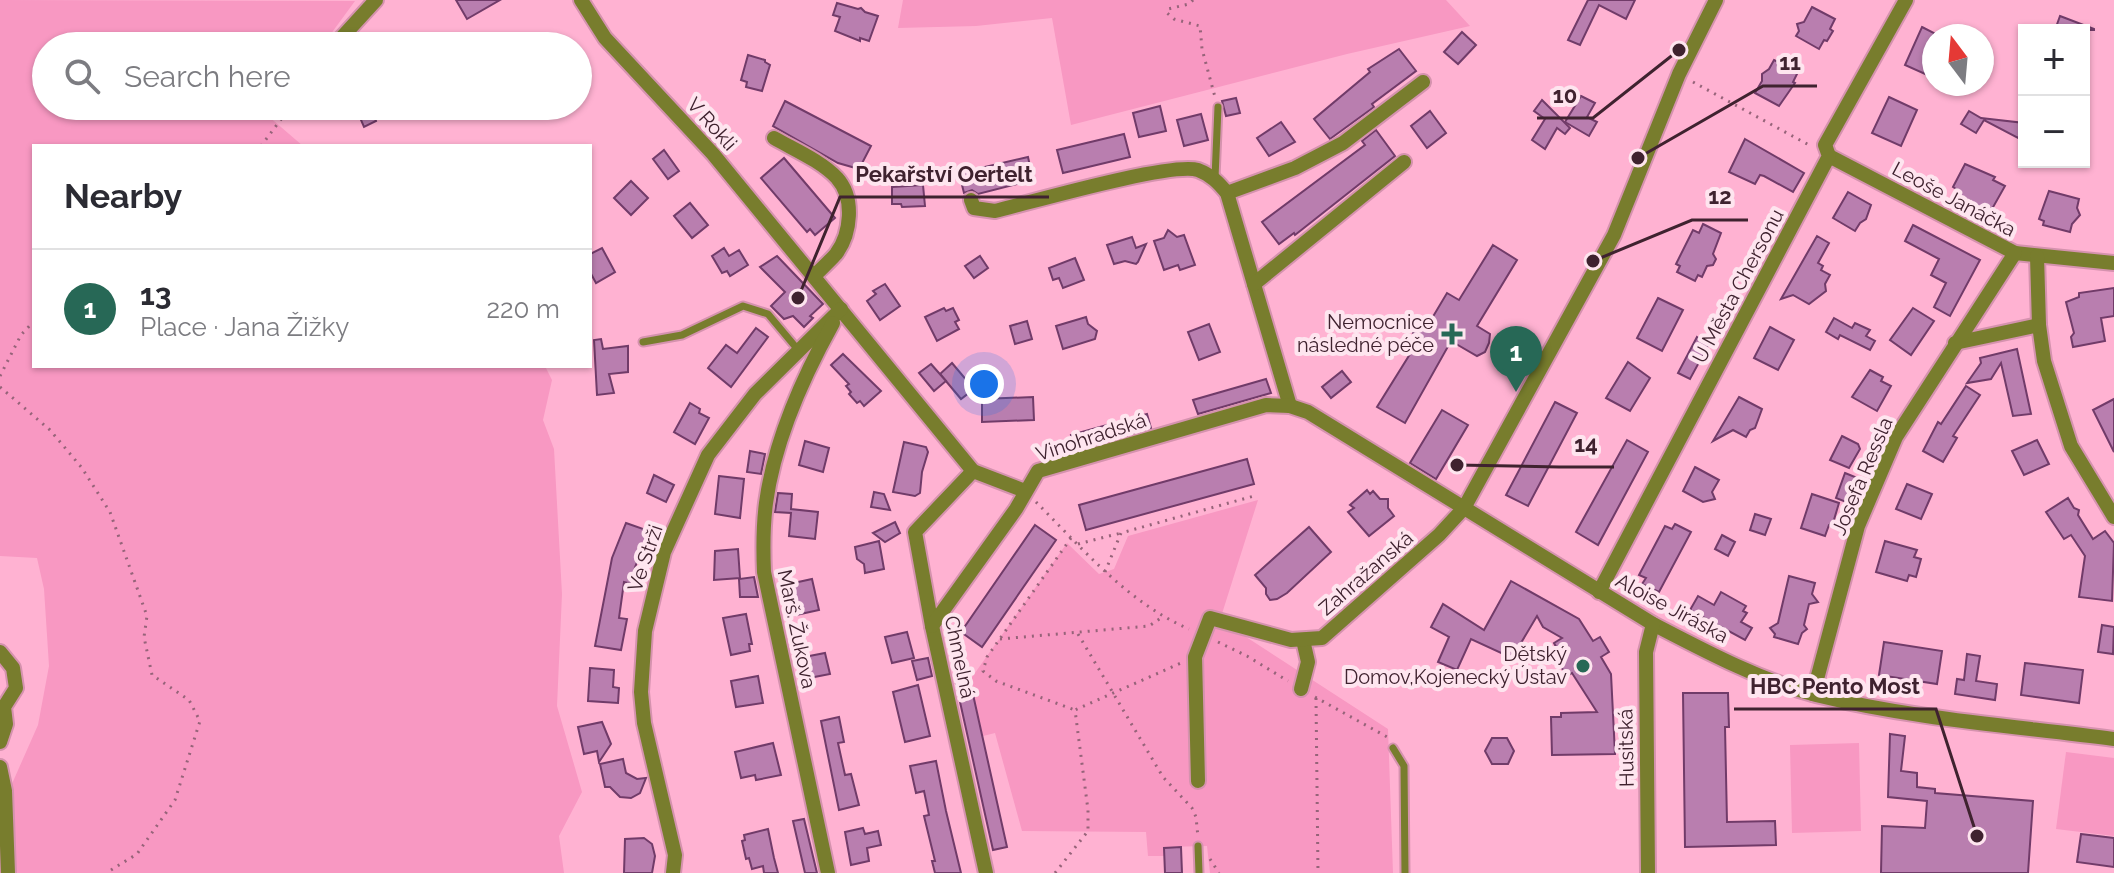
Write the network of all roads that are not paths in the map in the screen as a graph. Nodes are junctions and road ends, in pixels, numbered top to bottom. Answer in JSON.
{"nodes":[{"id":1,"x":376,"y":0,"type":"edge"},
{"id":2,"x":581,"y":0,"type":"edge"},
{"id":3,"x":1716,"y":0,"type":"edge"},
{"id":4,"x":1906,"y":0,"type":"edge"},
{"id":5,"x":347,"y":32,"type":"edge"},
{"id":6,"x":1423,"y":82,"type":"dead end"},
{"id":7,"x":1218,"y":107,"type":"road end"},
{"id":8,"x":774,"y":138,"type":"dead end"},
{"id":9,"x":1829,"y":156,"type":"junction"},
{"id":10,"x":1404,"y":162,"type":"dead end"},
{"id":11,"x":1215,"y":178,"type":"junction"},
{"id":12,"x":1227,"y":193,"type":"junction"},
{"id":13,"x":971,"y":200,"type":"dead end"},
{"id":14,"x":2015,"y":253,"type":"junction"},
{"id":15,"x":2037,"y":256,"type":"junction"},
{"id":16,"x":2114,"y":263,"type":"edge"},
{"id":17,"x":814,"y":276,"type":"junction"},
{"id":18,"x":1254,"y":284,"type":"junction"},
{"id":19,"x":841,"y":309,"type":"junction"},
{"id":20,"x":2039,"y":325,"type":"junction"},
{"id":21,"x":643,"y":342,"type":"dead end"},
{"id":22,"x":1955,"y":343,"type":"junction"},
{"id":23,"x":799,"y":351,"type":"junction"},
{"id":24,"x":1290,"y":406,"type":"junction"},
{"id":25,"x":973,"y":471,"type":"junction"},
{"id":26,"x":1025,"y":491,"type":"junction"},
{"id":27,"x":1464,"y":508,"type":"junction"},
{"id":28,"x":2114,"y":517,"type":"edge"},
{"id":29,"x":1599,"y":592,"type":"junction"},
{"id":30,"x":1653,"y":624,"type":"junction"},
{"id":31,"x":932,"y":626,"type":"junction"},
{"id":32,"x":1303,"y":640,"type":"junction"},
{"id":33,"x":0,"y":652,"type":"edge"},
{"id":34,"x":1301,"y":689,"type":"dead end"},
{"id":35,"x":1813,"y":694,"type":"junction"},
{"id":36,"x":2,"y":706,"type":"edge"},
{"id":37,"x":2114,"y":739,"type":"edge"},
{"id":38,"x":0,"y":742,"type":"edge"},
{"id":39,"x":1393,"y":748,"type":"dead end"},
{"id":40,"x":0,"y":767,"type":"edge"},
{"id":41,"x":1198,"y":781,"type":"dead end"},
{"id":42,"x":1198,"y":846,"type":"road end"},
{"id":43,"x":8,"y":873,"type":"edge"},
{"id":44,"x":673,"y":873,"type":"edge"},
{"id":45,"x":828,"y":873,"type":"edge"},
{"id":46,"x":986,"y":873,"type":"edge"},
{"id":47,"x":1199,"y":873,"type":"edge"},
{"id":48,"x":1405,"y":873,"type":"edge"},
{"id":49,"x":1648,"y":873,"type":"edge"}],
"edges":[{"from":1,"to":5,"type":"street"},
{"from":2,"to":17,"type":"street","name":"V Rokli"},
{"from":3,"to":27,"type":"street","name":"Zahražanská"},
{"from":4,"to":9,"type":"street","name":"U Města Chersonu"},
{"from":6,"to":12,"type":"street"},
{"from":7,"to":11,"type":"lane"},
{"from":8,"to":17,"type":"street"},
{"from":9,"to":14,"type":"street","name":"Leoše Janáčka"},
{"from":9,"to":29,"type":"street","name":"U Města Chersonu"},
{"from":10,"to":18,"type":"street"},
{"from":11,"to":12,"type":"street"},
{"from":11,"to":13,"type":"street"},
{"from":12,"to":18,"type":"street"},
{"from":14,"to":15,"type":"street","name":"Leoše Janáčka"},
{"from":14,"to":22,"type":"street","name":"Josefa Ressla"},
{"from":15,"to":16,"type":"street","name":"Leoše Janáčka"},
{"from":15,"to":20,"type":"street"},
{"from":17,"to":19,"type":"street","name":"V Rokli"},
{"from":18,"to":24,"type":"street"},
{"from":19,"to":23,"type":"street","name":"Ve Strži"},
{"from":19,"to":25,"type":"street","name":"V Rokli"},
{"from":19,"to":45,"type":"street","name":"Marš. Žukova"},
{"from":20,"to":22,"type":"street"},
{"from":20,"to":28,"type":"street"},
{"from":21,"to":23,"type":"lane"},
{"from":22,"to":35,"type":"street","name":"Josefa Ressla"},
{"from":23,"to":44,"type":"street","name":"Ve Strži"},
{"from":24,"to":26,"type":"street","name":"Vinohradská"},
{"from":24,"to":27,"type":"street"},
{"from":25,"to":26,"type":"street","name":"V Rokli"},
{"from":25,"to":31,"type":"street","name":"Chmelná"},
{"from":26,"to":31,"type":"street","name":"Vinohradská"},
{"from":27,"to":29,"type":"street","name":"Aloise Jiráska"},
{"from":27,"to":32,"type":"street","name":"Zahražanská"},
{"from":29,"to":30,"type":"street","name":"Aloise Jiráska"},
{"from":30,"to":35,"type":"street","name":"Aloise Jiráska"},
{"from":30,"to":49,"type":"street","name":"Husitská"},
{"from":31,"to":46,"type":"street","name":"Chmelná"},
{"from":32,"to":34,"type":"street"},
{"from":32,"to":41,"type":"street"},
{"from":33,"to":36,"type":"street"},
{"from":35,"to":37,"type":"street","name":"Aloise Jiráska"},
{"from":36,"to":38,"type":"street"},
{"from":39,"to":48,"type":"lane"},
{"from":40,"to":43,"type":"street"},
{"from":42,"to":47,"type":"lane"}]}
